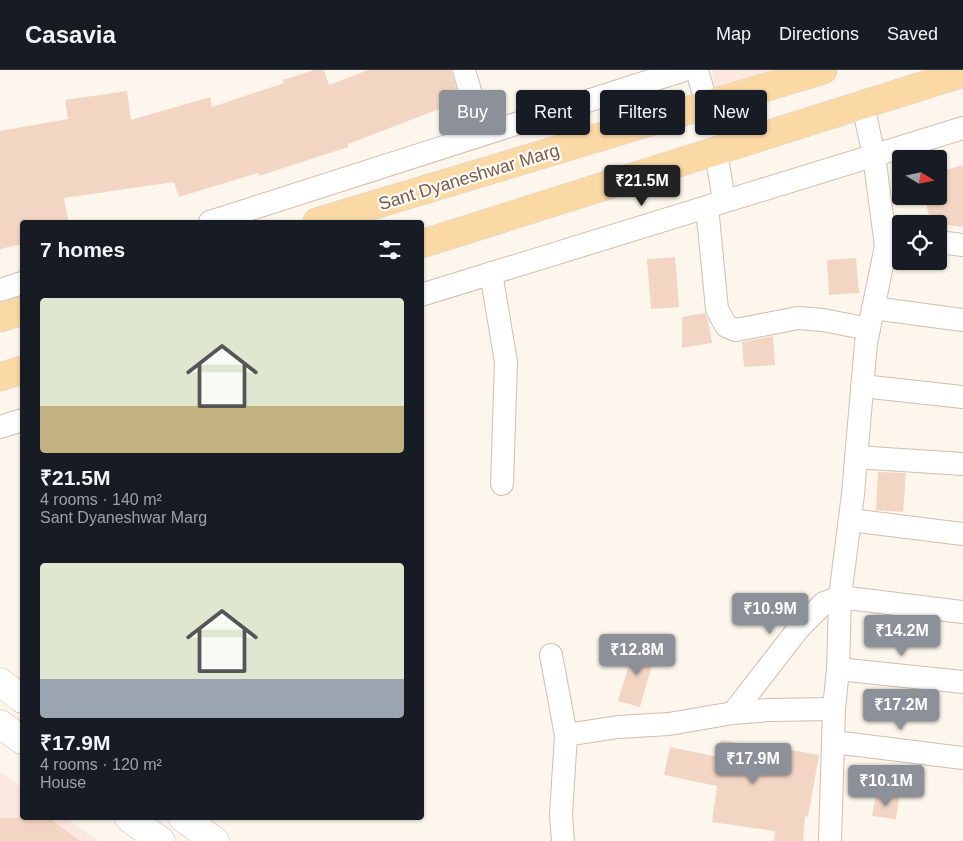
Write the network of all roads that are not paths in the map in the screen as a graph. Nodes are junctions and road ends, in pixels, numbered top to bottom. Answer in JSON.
{"nodes":[{"id":1,"x":464,"y":70,"type":"edge"},
{"id":2,"x":684,"y":70,"type":"edge"},
{"id":3,"x":697,"y":70,"type":"edge"},
{"id":4,"x":823,"y":70,"type":"edge"},
{"id":5,"x":963,"y":73,"type":"edge"},
{"id":6,"x":470,"y":90,"type":"edge"},
{"id":7,"x":703,"y":90,"type":"edge"},
{"id":8,"x":757,"y":90,"type":"edge"},
{"id":9,"x":862,"y":105,"type":"junction"},
{"id":10,"x":695,"y":109,"type":"edge"},
{"id":11,"x":963,"y":128,"type":"edge"},
{"id":12,"x":716,"y":151,"type":"junction"},
{"id":13,"x":874,"y":156,"type":"junction"},
{"id":14,"x":715,"y":204,"type":"junction"},
{"id":15,"x":216,"y":220,"type":"edge"},
{"id":16,"x":324,"y":220,"type":"edge"},
{"id":17,"x":892,"y":231,"type":"edge"},
{"id":18,"x":892,"y":237,"type":"edge"},
{"id":19,"x":424,"y":243,"type":"edge"},
{"id":20,"x":947,"y":243,"type":"edge"},
{"id":21,"x":963,"y":246,"type":"edge"},
{"id":22,"x":491,"y":274,"type":"junction"},
{"id":23,"x":20,"y":284,"type":"edge"},
{"id":24,"x":0,"y":290,"type":"edge"},
{"id":25,"x":424,"y":294,"type":"edge"},
{"id":26,"x":20,"y":312,"type":"edge"},
{"id":27,"x":0,"y":318,"type":"edge"},
{"id":28,"x":871,"y":318,"type":"junction"},
{"id":29,"x":963,"y":320,"type":"edge"},
{"id":30,"x":20,"y":371,"type":"edge"},
{"id":31,"x":0,"y":377,"type":"edge"},
{"id":32,"x":862,"y":386,"type":"junction"},
{"id":33,"x":963,"y":397,"type":"edge"},
{"id":34,"x":20,"y":421,"type":"edge"},
{"id":35,"x":0,"y":427,"type":"edge"},
{"id":36,"x":856,"y":457,"type":"junction"},
{"id":37,"x":963,"y":464,"type":"edge"},
{"id":38,"x":502,"y":484,"type":"dead end"},
{"id":39,"x":850,"y":520,"type":"junction"},
{"id":40,"x":963,"y":534,"type":"edge"},
{"id":41,"x":840,"y":596,"type":"junction"},
{"id":42,"x":963,"y":612,"type":"edge"},
{"id":43,"x":551,"y":656,"type":"dead end"},
{"id":44,"x":838,"y":669,"type":"junction"},
{"id":45,"x":0,"y":682,"type":"edge"},
{"id":46,"x":963,"y":682,"type":"edge"},
{"id":47,"x":20,"y":697,"type":"edge"},
{"id":48,"x":834,"y":709,"type":"junction"},
{"id":49,"x":733,"y":713,"type":"junction"},
{"id":50,"x":0,"y":724,"type":"edge"},
{"id":51,"x":566,"y":735,"type":"junction"},
{"id":52,"x":20,"y":739,"type":"edge"},
{"id":53,"x":834,"y":742,"type":"junction"},
{"id":54,"x":963,"y":758,"type":"edge"},
{"id":55,"x":132,"y":820,"type":"edge"},
{"id":56,"x":186,"y":820,"type":"edge"},
{"id":57,"x":161,"y":841,"type":"edge"},
{"id":58,"x":215,"y":841,"type":"edge"},
{"id":59,"x":563,"y":841,"type":"edge"},
{"id":60,"x":830,"y":841,"type":"edge"}],
"edges":[{"from":1,"to":6,"type":"street"},
{"from":2,"to":15,"type":"street"},
{"from":3,"to":7,"type":"street"},
{"from":4,"to":8,"type":"main road","name":"Sant Dyaneshwar Marg"},
{"from":5,"to":9,"type":"main road"},
{"from":9,"to":12,"type":"main road"},
{"from":9,"to":13,"type":"street"},
{"from":10,"to":16,"type":"main road","name":"Sant Dyaneshwar Marg"},
{"from":11,"to":13,"type":"street"},
{"from":12,"to":14,"type":"street"},
{"from":12,"to":19,"type":"main road"},
{"from":13,"to":14,"type":"street"},
{"from":13,"to":17,"type":"street"},
{"from":14,"to":22,"type":"street"},
{"from":14,"to":28,"type":"street"},
{"from":18,"to":28,"type":"street"},
{"from":20,"to":21,"type":"street"},
{"from":22,"to":25,"type":"street"},
{"from":22,"to":38,"type":"street"},
{"from":23,"to":24,"type":"street"},
{"from":26,"to":27,"type":"main road"},
{"from":28,"to":29,"type":"street"},
{"from":28,"to":32,"type":"street"},
{"from":30,"to":31,"type":"main road"},
{"from":32,"to":33,"type":"street"},
{"from":32,"to":36,"type":"street"},
{"from":34,"to":35,"type":"street"},
{"from":36,"to":37,"type":"street"},
{"from":36,"to":39,"type":"street"},
{"from":39,"to":40,"type":"street"},
{"from":39,"to":41,"type":"street"},
{"from":41,"to":42,"type":"street"},
{"from":41,"to":44,"type":"street"},
{"from":41,"to":49,"type":"street"},
{"from":43,"to":51,"type":"street"},
{"from":44,"to":46,"type":"street"},
{"from":44,"to":48,"type":"street"},
{"from":45,"to":47,"type":"main road"},
{"from":48,"to":49,"type":"street"},
{"from":48,"to":53,"type":"street"},
{"from":49,"to":51,"type":"street"},
{"from":50,"to":52,"type":"main road"},
{"from":51,"to":59,"type":"street"},
{"from":53,"to":54,"type":"street"},
{"from":53,"to":60,"type":"street"},
{"from":55,"to":57,"type":"main road"},
{"from":56,"to":58,"type":"main road"}]}
